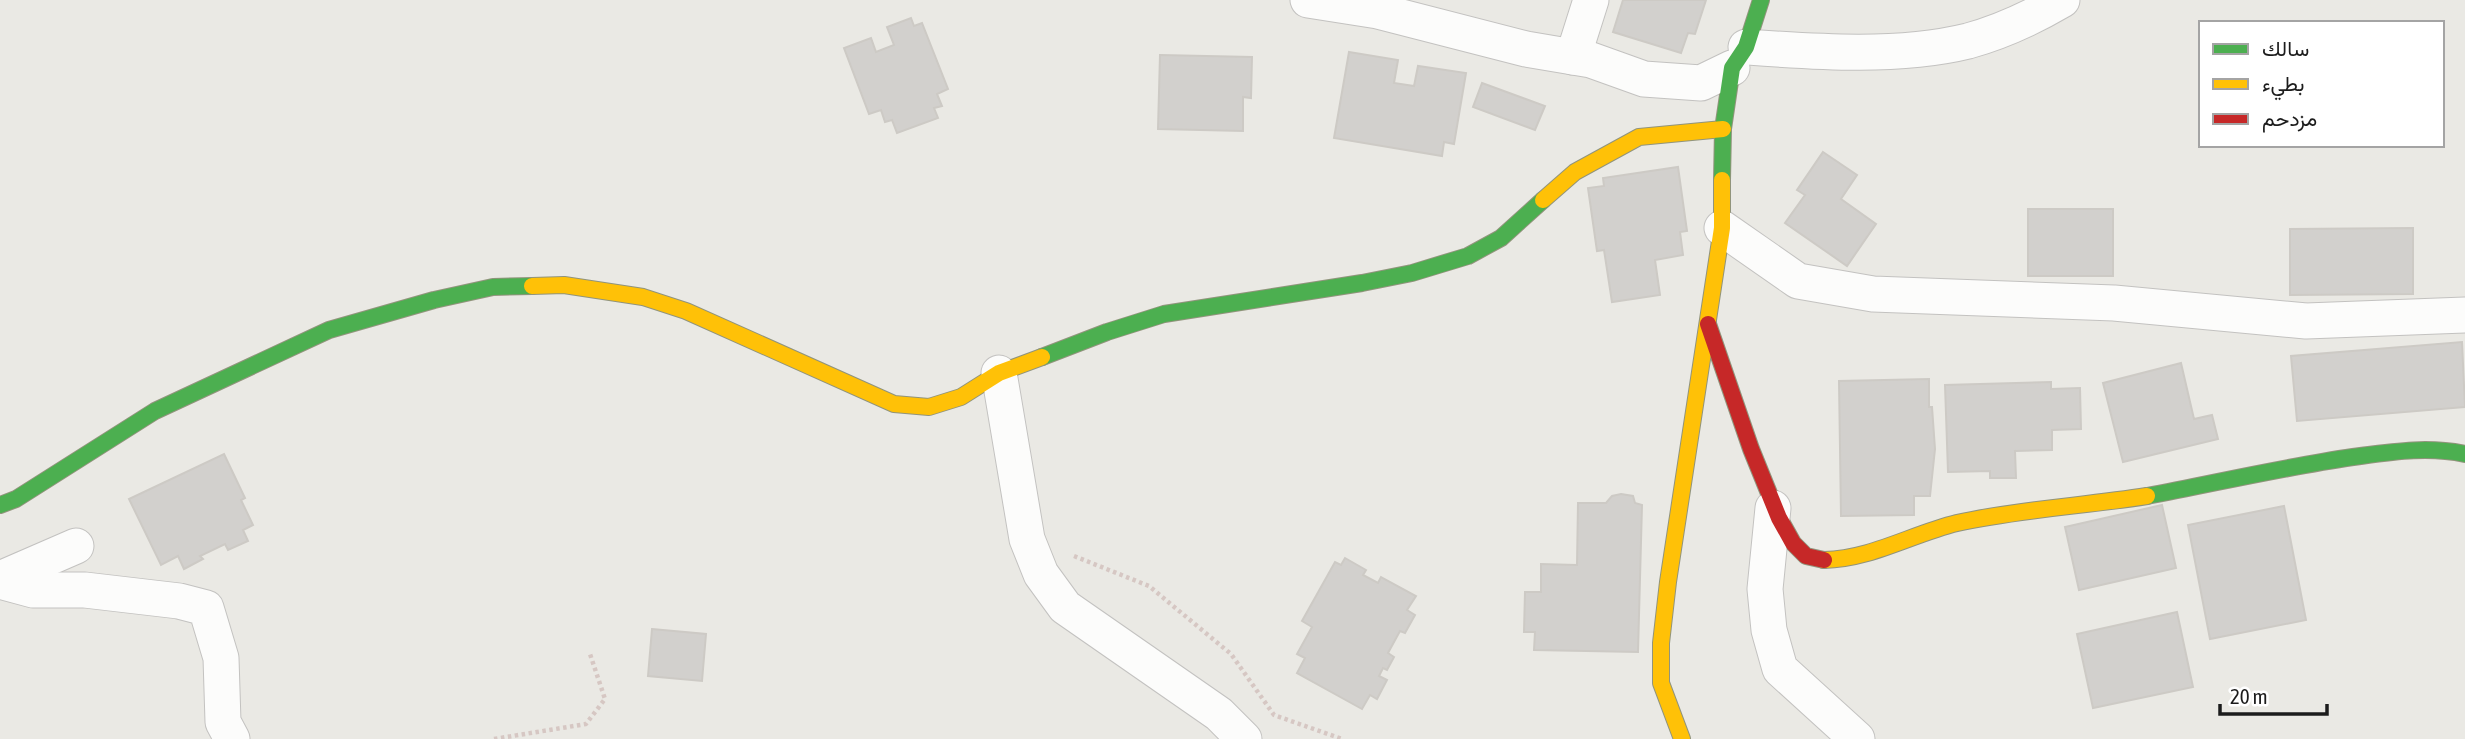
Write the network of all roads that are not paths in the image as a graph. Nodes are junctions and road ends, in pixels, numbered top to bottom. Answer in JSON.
{"nodes":[{"id":1,"x":1308,"y":0,"type":"edge"},
{"id":2,"x":1591,"y":0,"type":"edge"},
{"id":3,"x":1761,"y":0,"type":"edge"},
{"id":4,"x":2062,"y":0,"type":"edge"},
{"id":5,"x":1573,"y":57,"type":"junction"},
{"id":6,"x":1739,"y":58,"type":"junction"},
{"id":7,"x":1723,"y":129,"type":"junction"},
{"id":8,"x":1722,"y":228,"type":"junction"},
{"id":9,"x":2465,"y":315,"type":"edge"},
{"id":10,"x":1708,"y":324,"type":"junction"},
{"id":11,"x":999,"y":373,"type":"junction"},
{"id":12,"x":2465,"y":454,"type":"edge"},
{"id":13,"x":0,"y":505,"type":"edge"},
{"id":14,"x":1773,"y":508,"type":"junction"},
{"id":15,"x":76,"y":547,"type":"dead end"},
{"id":16,"x":0,"y":580,"type":"edge"},
{"id":17,"x":232,"y":739,"type":"edge"},
{"id":18,"x":1244,"y":739,"type":"edge"},
{"id":19,"x":1682,"y":739,"type":"edge"},
{"id":20,"x":1857,"y":739,"type":"edge"}],
"edges":[{"from":1,"to":5,"type":"street"},
{"from":2,"to":5,"type":"street"},
{"from":3,"to":6,"type":"street"},
{"from":4,"to":6,"type":"street"},
{"from":5,"to":6,"type":"street"},
{"from":6,"to":7,"type":"street"},
{"from":7,"to":8,"type":"street"},
{"from":7,"to":11,"type":"street"},
{"from":8,"to":9,"type":"street"},
{"from":8,"to":10,"type":"street"},
{"from":10,"to":14,"type":"street"},
{"from":10,"to":19,"type":"street"},
{"from":11,"to":13,"type":"street"},
{"from":11,"to":18,"type":"street"},
{"from":12,"to":14,"type":"street"},
{"from":14,"to":20,"type":"street"},
{"from":15,"to":16,"type":"street"},
{"from":16,"to":17,"type":"street"}]}
